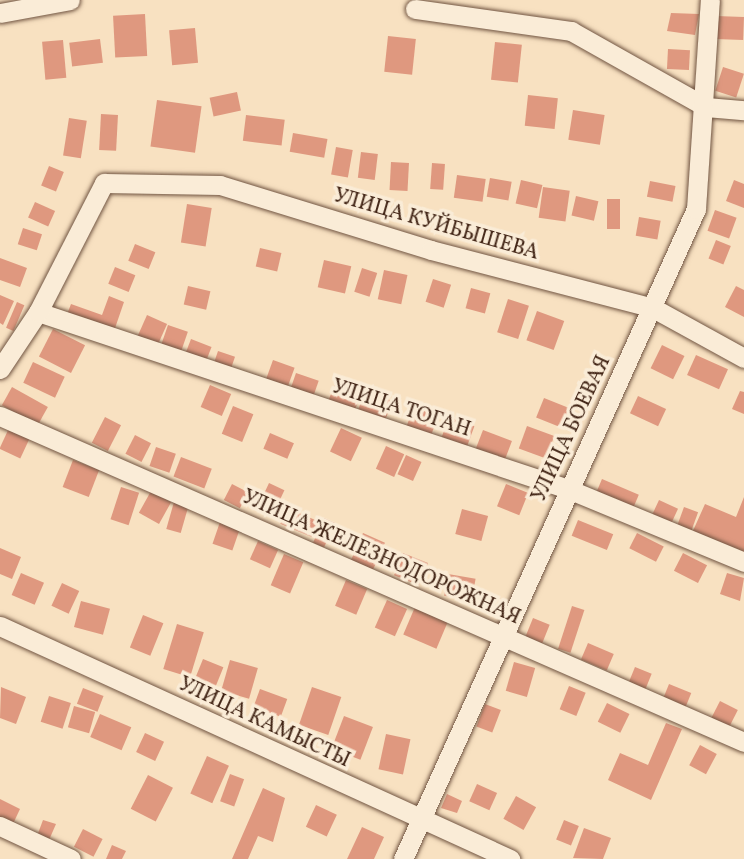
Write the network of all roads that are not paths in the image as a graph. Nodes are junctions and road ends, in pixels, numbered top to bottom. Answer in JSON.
{"nodes":[{"id":1,"x":70,"y":0,"type":"edge"},
{"id":2,"x":710,"y":0,"type":"edge"},
{"id":3,"x":415,"y":9,"type":"dead end"},
{"id":4,"x":0,"y":13,"type":"edge"},
{"id":5,"x":706,"y":107,"type":"junction"},
{"id":6,"x":744,"y":110,"type":"edge"},
{"id":7,"x":653,"y":308,"type":"junction"},
{"id":8,"x":38,"y":312,"type":"junction"},
{"id":9,"x":744,"y":358,"type":"edge"},
{"id":10,"x":0,"y":369,"type":"edge"},
{"id":11,"x":0,"y":416,"type":"edge"},
{"id":12,"x":568,"y":489,"type":"junction"},
{"id":13,"x":744,"y":562,"type":"edge"},
{"id":14,"x":0,"y":626,"type":"edge"},
{"id":15,"x":503,"y":636,"type":"junction"},
{"id":16,"x":744,"y":742,"type":"edge"},
{"id":17,"x":422,"y":820,"type":"junction"},
{"id":18,"x":0,"y":826,"type":"edge"},
{"id":19,"x":71,"y":859,"type":"edge"},
{"id":20,"x":403,"y":859,"type":"edge"},
{"id":21,"x":510,"y":859,"type":"edge"}],
"edges":[{"from":1,"to":4,"type":"street"},
{"from":2,"to":5,"type":"street","name":"УЛИЦА БОЕВАЯ"},
{"from":3,"to":5,"type":"street"},
{"from":5,"to":6,"type":"street"},
{"from":5,"to":7,"type":"street","name":"УЛИЦА БОЕВАЯ"},
{"from":7,"to":8,"type":"street","name":"УЛИЦА КУЙБЫШЕВА"},
{"from":7,"to":9,"type":"street","name":"УЛИЦА КУЙБЫШЕВА"},
{"from":7,"to":12,"type":"street","name":"УЛИЦА БОЕВАЯ"},
{"from":8,"to":10,"type":"street"},
{"from":8,"to":12,"type":"street","name":"УЛИЦА ТОГАН"},
{"from":11,"to":15,"type":"street","name":"УЛИЦА ЖЕЛЕЗНОДОРОЖНАЯ"},
{"from":12,"to":13,"type":"street","name":"УЛИЦА ТОГАН"},
{"from":12,"to":15,"type":"street","name":"УЛИЦА БОЕВАЯ"},
{"from":14,"to":17,"type":"street","name":"УЛИЦА КАМЫСТЫ"},
{"from":15,"to":16,"type":"street","name":"УЛИЦА ЖЕЛЕЗНОДОРОЖНАЯ"},
{"from":15,"to":17,"type":"street","name":"УЛИЦА БОЕВАЯ"},
{"from":17,"to":20,"type":"street","name":"УЛИЦА БОЕВАЯ"},
{"from":17,"to":21,"type":"street","name":"УЛИЦА КАМЫСТЫ"},
{"from":18,"to":19,"type":"street"}]}
